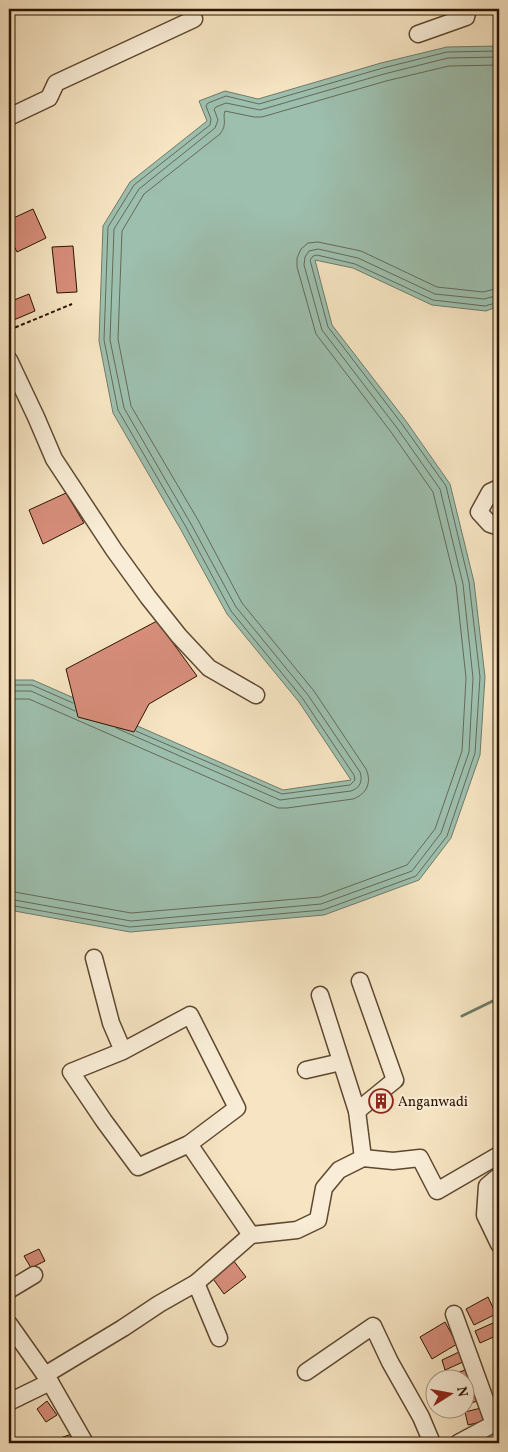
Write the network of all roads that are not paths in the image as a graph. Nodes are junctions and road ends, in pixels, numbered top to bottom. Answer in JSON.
{"nodes":[{"id":1,"x":468,"y":9,"type":"edge"},
{"id":2,"x":194,"y":19,"type":"dead end"},
{"id":3,"x":418,"y":34,"type":"dead end"},
{"id":4,"x":9,"y":117,"type":"edge"},
{"id":5,"x":9,"y":360,"type":"edge"},
{"id":6,"x":499,"y":488,"type":"edge"},
{"id":7,"x":499,"y":527,"type":"edge"},
{"id":8,"x":256,"y":695,"type":"dead end"},
{"id":9,"x":94,"y":958,"type":"dead end"},
{"id":10,"x":360,"y":981,"type":"dead end"},
{"id":11,"x":320,"y":995,"type":"dead end"},
{"id":12,"x":124,"y":1051,"type":"junction"},
{"id":13,"x":341,"y":1062,"type":"junction"},
{"id":14,"x":306,"y":1070,"type":"dead end"},
{"id":15,"x":357,"y":1112,"type":"junction"},
{"id":16,"x":189,"y":1144,"type":"junction"},
{"id":17,"x":499,"y":1155,"type":"edge"},
{"id":18,"x":363,"y":1158,"type":"junction"},
{"id":19,"x":499,"y":1176,"type":"edge"},
{"id":20,"x":251,"y":1234,"type":"junction"},
{"id":21,"x":499,"y":1244,"type":"edge"},
{"id":22,"x":34,"y":1275,"type":"dead end"},
{"id":23,"x":196,"y":1283,"type":"junction"},
{"id":24,"x":9,"y":1290,"type":"edge"},
{"id":25,"x":454,"y":1314,"type":"dead end"},
{"id":26,"x":9,"y":1324,"type":"edge"},
{"id":27,"x":219,"y":1338,"type":"dead end"},
{"id":28,"x":306,"y":1372,"type":"dead end"},
{"id":29,"x":47,"y":1378,"type":"junction"},
{"id":30,"x":9,"y":1402,"type":"edge"},
{"id":31,"x":497,"y":1422,"type":"edge"},
{"id":32,"x":85,"y":1443,"type":"edge"},
{"id":33,"x":432,"y":1443,"type":"edge"},
{"id":34,"x":458,"y":1443,"type":"edge"}],
"edges":[{"from":1,"to":3,"type":"street"},
{"from":2,"to":4,"type":"street"},
{"from":5,"to":8,"type":"street"},
{"from":6,"to":7,"type":"street"},
{"from":9,"to":12,"type":"street"},
{"from":10,"to":15,"type":"street"},
{"from":11,"to":13,"type":"street"},
{"from":12,"to":16,"type":"street"},
{"from":12,"to":16,"type":"street"},
{"from":13,"to":14,"type":"street"},
{"from":13,"to":15,"type":"street"},
{"from":15,"to":18,"type":"street"},
{"from":16,"to":20,"type":"street"},
{"from":17,"to":18,"type":"street"},
{"from":18,"to":20,"type":"street"},
{"from":19,"to":21,"type":"street"},
{"from":20,"to":23,"type":"street"},
{"from":22,"to":24,"type":"street"},
{"from":23,"to":27,"type":"street"},
{"from":23,"to":29,"type":"street"},
{"from":25,"to":31,"type":"street"},
{"from":26,"to":29,"type":"street"},
{"from":28,"to":33,"type":"street"},
{"from":29,"to":30,"type":"street"},
{"from":29,"to":32,"type":"street"},
{"from":31,"to":34,"type":"street"}]}
